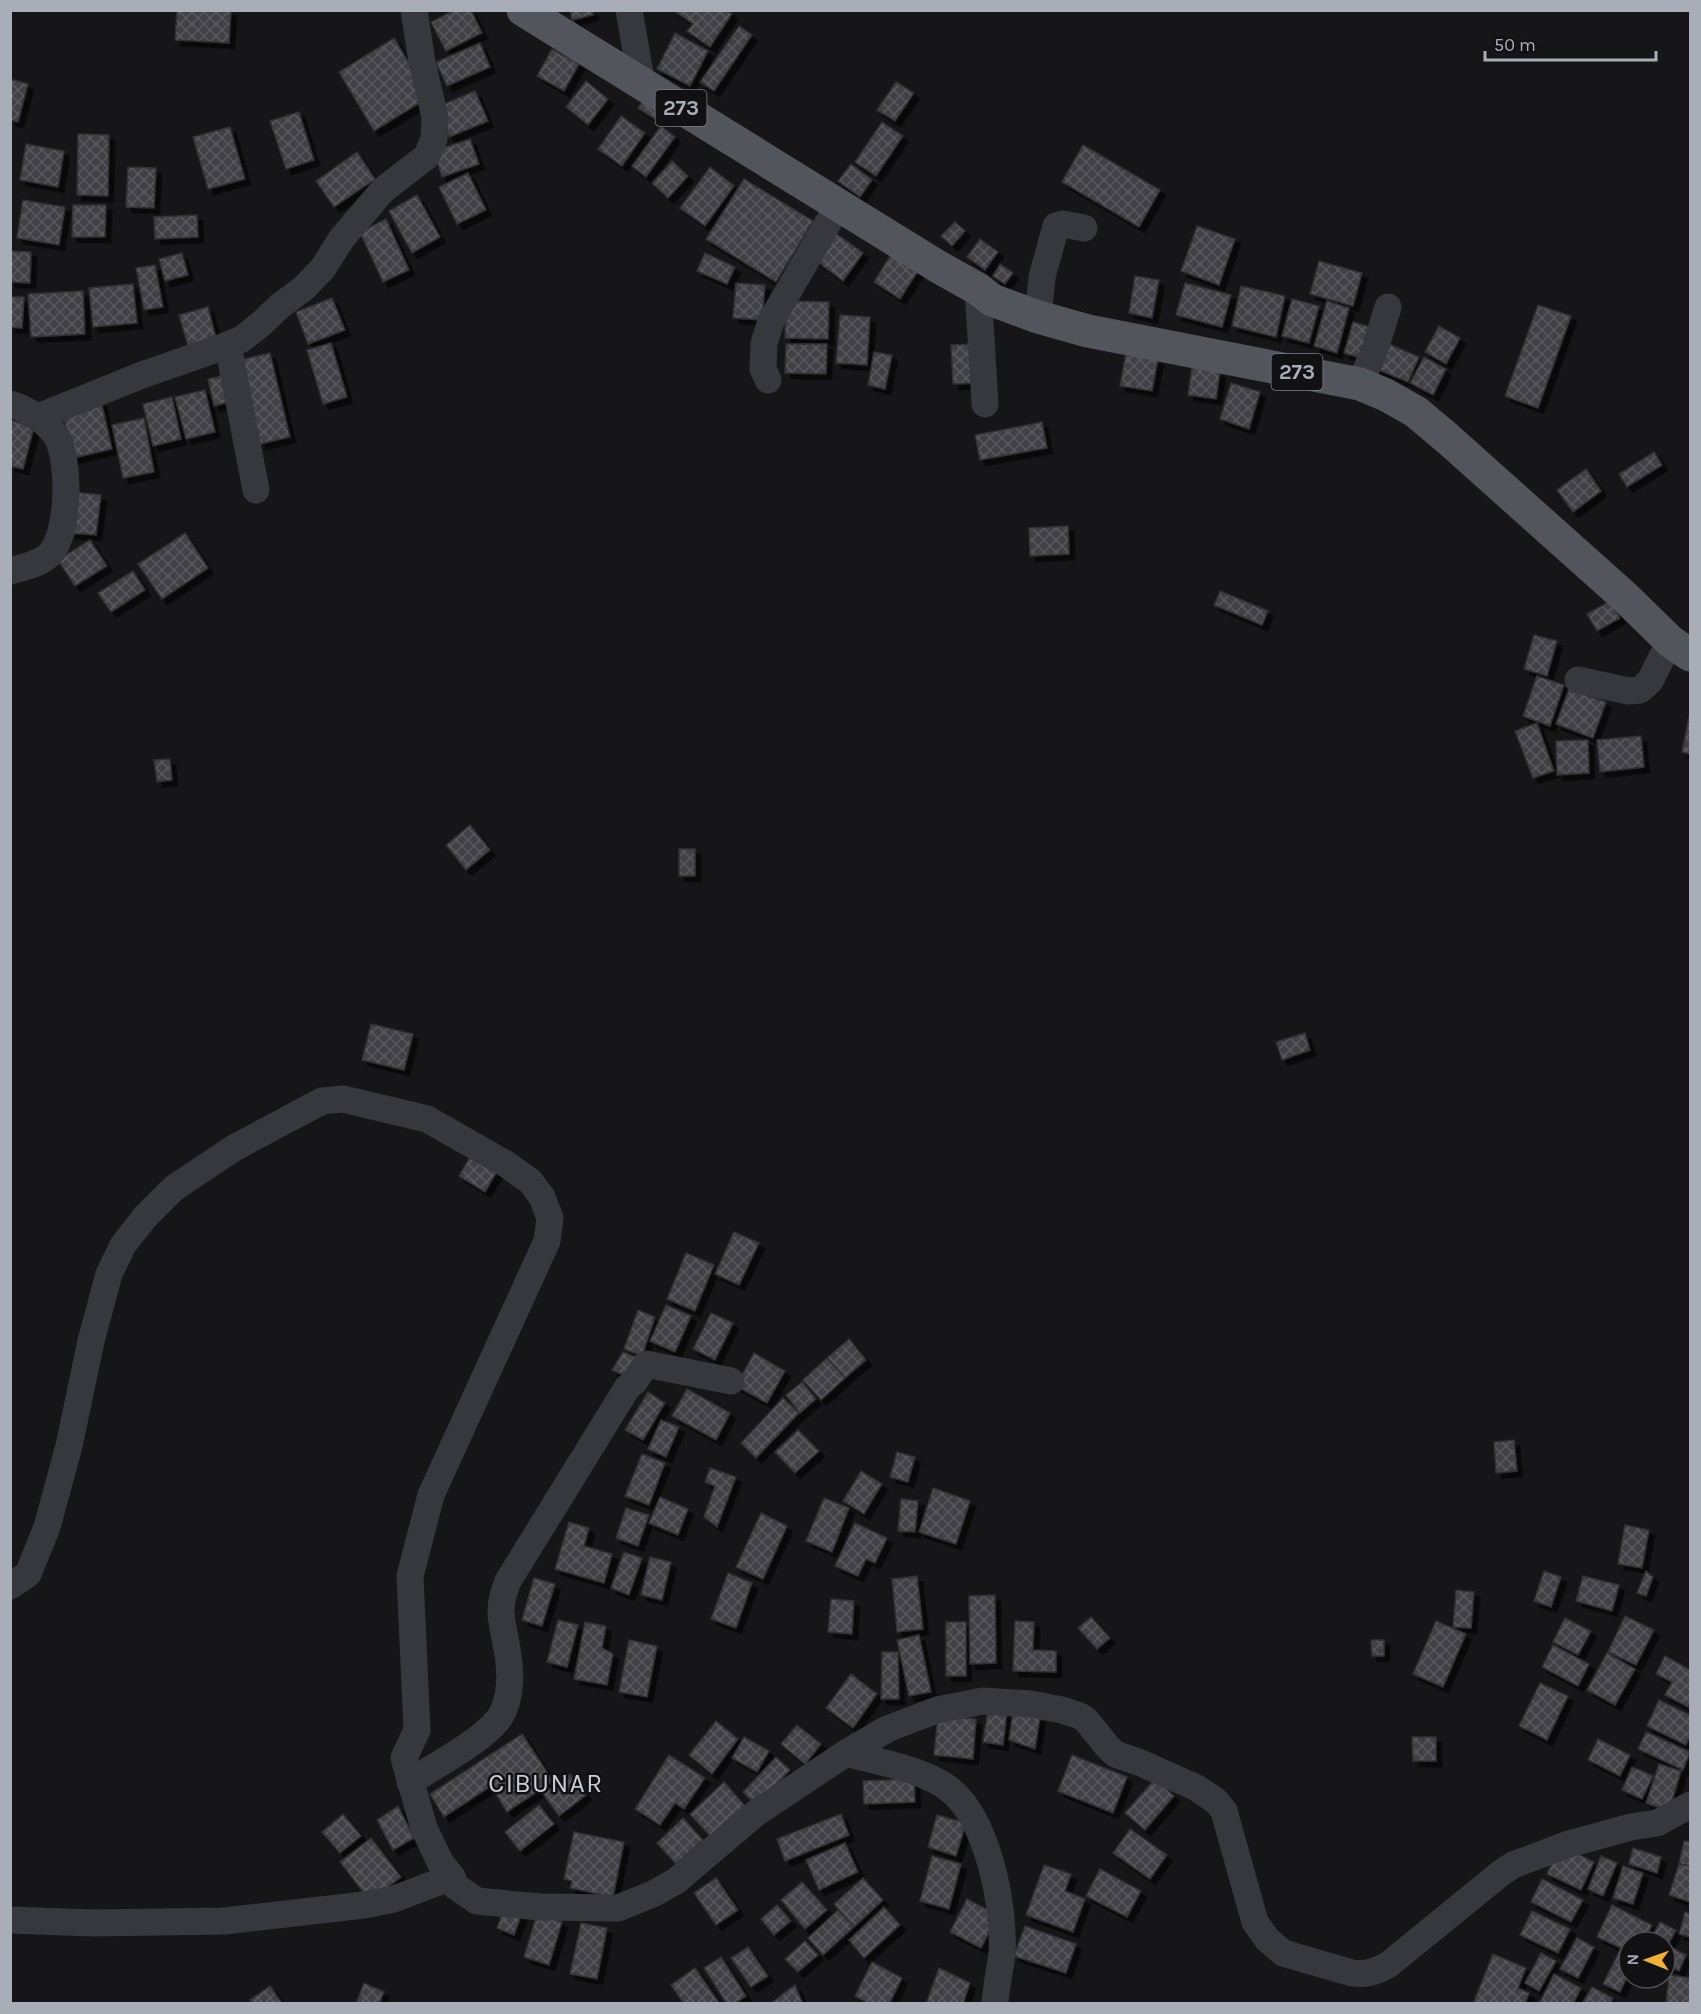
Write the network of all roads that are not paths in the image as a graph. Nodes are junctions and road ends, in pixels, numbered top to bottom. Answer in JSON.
{"nodes":[{"id":1,"x":414,"y":10,"type":"edge"},
{"id":2,"x":524,"y":10,"type":"edge"},
{"id":3,"x":629,"y":10,"type":"edge"},
{"id":4,"x":642,"y":85,"type":"junction"},
{"id":5,"x":839,"y":204,"type":"junction"},
{"id":6,"x":1084,"y":228,"type":"dead end"},
{"id":7,"x":978,"y":289,"type":"junction"},
{"id":8,"x":1388,"y":307,"type":"dead end"},
{"id":9,"x":1038,"y":317,"type":"junction"},
{"id":10,"x":228,"y":345,"type":"junction"},
{"id":11,"x":768,"y":380,"type":"dead end"},
{"id":12,"x":1360,"y":384,"type":"junction"},
{"id":13,"x":10,"y":404,"type":"edge"},
{"id":14,"x":985,"y":404,"type":"dead end"},
{"id":15,"x":38,"y":417,"type":"junction"},
{"id":16,"x":256,"y":490,"type":"dead end"},
{"id":17,"x":10,"y":571,"type":"edge"},
{"id":18,"x":1680,"y":648,"type":"edge"},
{"id":19,"x":1578,"y":680,"type":"dead end"},
{"id":20,"x":730,"y":1381,"type":"dead end"},
{"id":21,"x":10,"y":1586,"type":"edge"},
{"id":22,"x":846,"y":1753,"type":"junction"},
{"id":23,"x":410,"y":1782,"type":"junction"},
{"id":24,"x":1690,"y":1805,"type":"edge"},
{"id":25,"x":452,"y":1877,"type":"junction"},
{"id":26,"x":10,"y":1920,"type":"edge"},
{"id":27,"x":995,"y":2004,"type":"edge"}],
"edges":[{"from":1,"to":10,"type":"street"},
{"from":2,"to":4,"type":"main road","number":"273"},
{"from":3,"to":4,"type":"street"},
{"from":4,"to":5,"type":"main road","number":"273"},
{"from":5,"to":7,"type":"main road","number":"273"},
{"from":5,"to":11,"type":"street"},
{"from":6,"to":9,"type":"street"},
{"from":7,"to":9,"type":"main road","number":"273"},
{"from":7,"to":14,"type":"street"},
{"from":8,"to":12,"type":"street"},
{"from":9,"to":12,"type":"main road","number":"273"},
{"from":10,"to":15,"type":"street"},
{"from":10,"to":16,"type":"street"},
{"from":12,"to":18,"type":"main road","number":"273"},
{"from":13,"to":15,"type":"street"},
{"from":15,"to":17,"type":"street"},
{"from":18,"to":19,"type":"street"},
{"from":20,"to":23,"type":"street"},
{"from":21,"to":23,"type":"street"},
{"from":22,"to":24,"type":"street"},
{"from":22,"to":25,"type":"street"},
{"from":22,"to":27,"type":"street"},
{"from":23,"to":25,"type":"street"},
{"from":25,"to":26,"type":"street"}]}
